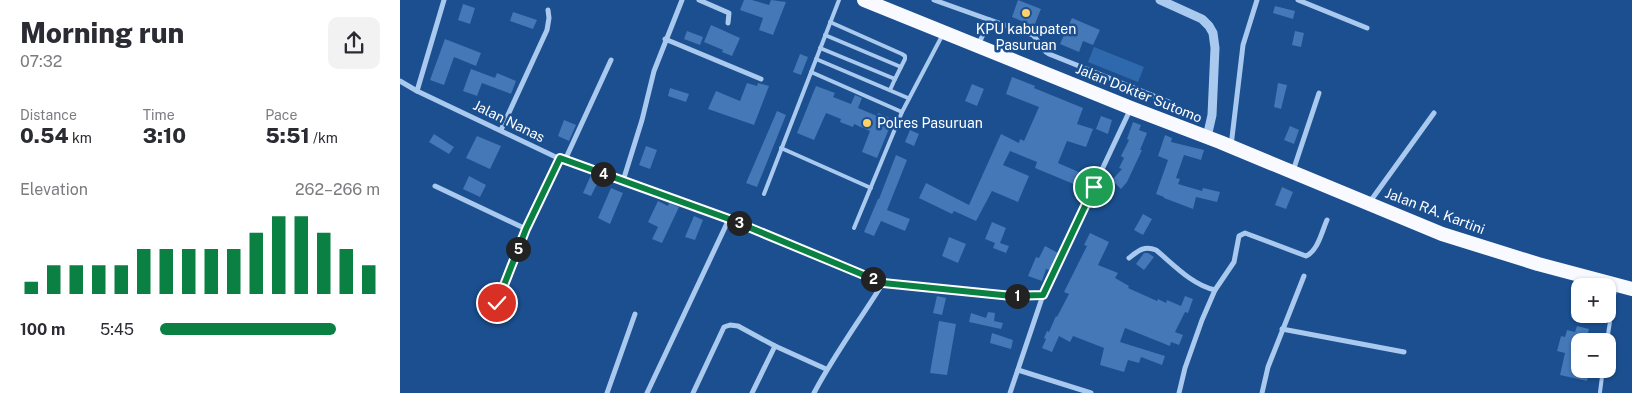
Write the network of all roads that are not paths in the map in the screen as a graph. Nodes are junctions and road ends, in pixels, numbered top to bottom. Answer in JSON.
{"nodes":[{"id":1,"x":444,"y":0,"type":"edge"},
{"id":2,"x":682,"y":0,"type":"edge"},
{"id":3,"x":699,"y":0,"type":"edge"},
{"id":4,"x":839,"y":0,"type":"edge"},
{"id":5,"x":864,"y":0,"type":"edge"},
{"id":6,"x":934,"y":0,"type":"edge"},
{"id":7,"x":1160,"y":0,"type":"edge"},
{"id":8,"x":1257,"y":0,"type":"edge"},
{"id":9,"x":1298,"y":0,"type":"edge"},
{"id":10,"x":548,"y":10,"type":"dead end"},
{"id":11,"x":990,"y":20,"type":"junction"},
{"id":12,"x":830,"y":22,"type":"junction"},
{"id":13,"x":728,"y":23,"type":"dead end"},
{"id":14,"x":1367,"y":28,"type":"dead end"},
{"id":15,"x":944,"y":32,"type":"junction"},
{"id":16,"x":825,"y":35,"type":"junction"},
{"id":17,"x":665,"y":39,"type":"junction"},
{"id":18,"x":978,"y":46,"type":"junction"},
{"id":19,"x":820,"y":48,"type":"junction"},
{"id":20,"x":816,"y":59,"type":"junction"},
{"id":21,"x":611,"y":60,"type":"dead end"},
{"id":22,"x":901,"y":67,"type":"junction"},
{"id":23,"x":811,"y":72,"type":"junction"},
{"id":24,"x":760,"y":79,"type":"dead end"},
{"id":25,"x":895,"y":79,"type":"junction"},
{"id":26,"x":400,"y":81,"type":"edge"},
{"id":27,"x":890,"y":90,"type":"junction"},
{"id":28,"x":417,"y":91,"type":"junction"},
{"id":29,"x":1319,"y":92,"type":"dead end"},
{"id":30,"x":908,"y":98,"type":"junction"},
{"id":31,"x":1169,"y":102,"type":"dead end"},
{"id":32,"x":1132,"y":108,"type":"junction"},
{"id":33,"x":902,"y":112,"type":"junction"},
{"id":34,"x":1434,"y":113,"type":"dead end"},
{"id":35,"x":1212,"y":114,"type":"junction"},
{"id":36,"x":501,"y":130,"type":"junction"},
{"id":37,"x":1221,"y":142,"type":"junction"},
{"id":38,"x":781,"y":148,"type":"junction"},
{"id":39,"x":562,"y":159,"type":"junction"},
{"id":40,"x":1293,"y":172,"type":"junction"},
{"id":41,"x":623,"y":181,"type":"junction"},
{"id":42,"x":434,"y":186,"type":"dead end"},
{"id":43,"x":871,"y":188,"type":"junction"},
{"id":44,"x":764,"y":194,"type":"dead end"},
{"id":45,"x":1369,"y":203,"type":"junction"},
{"id":46,"x":729,"y":219,"type":"junction"},
{"id":47,"x":1327,"y":220,"type":"dead end"},
{"id":48,"x":854,"y":228,"type":"dead end"},
{"id":49,"x":526,"y":229,"type":"junction"},
{"id":50,"x":1129,"y":258,"type":"dead end"},
{"id":51,"x":1304,"y":276,"type":"dead end"},
{"id":52,"x":1593,"y":278,"type":"edge"},
{"id":53,"x":883,"y":283,"type":"junction"},
{"id":54,"x":1616,"y":284,"type":"edge"},
{"id":55,"x":1632,"y":289,"type":"edge"},
{"id":56,"x":1215,"y":290,"type":"junction"},
{"id":57,"x":1043,"y":295,"type":"junction"},
{"id":58,"x":497,"y":303,"type":"dead end"},
{"id":59,"x":635,"y":314,"type":"dead end"},
{"id":60,"x":1282,"y":329,"type":"junction"},
{"id":61,"x":775,"y":346,"type":"junction"},
{"id":62,"x":1404,"y":352,"type":"dead end"},
{"id":63,"x":826,"y":369,"type":"junction"},
{"id":64,"x":1018,"y":370,"type":"junction"},
{"id":65,"x":1602,"y":378,"type":"edge"},
{"id":66,"x":1600,"y":392,"type":"edge"},
{"id":67,"x":607,"y":393,"type":"edge"},
{"id":68,"x":646,"y":393,"type":"edge"},
{"id":69,"x":693,"y":393,"type":"edge"},
{"id":70,"x":752,"y":393,"type":"edge"},
{"id":71,"x":814,"y":393,"type":"edge"},
{"id":72,"x":1010,"y":393,"type":"edge"},
{"id":73,"x":1091,"y":393,"type":"edge"},
{"id":74,"x":1179,"y":393,"type":"edge"},
{"id":75,"x":1262,"y":393,"type":"edge"}],
"edges":[{"from":1,"to":28,"type":"street"},
{"from":2,"to":17,"type":"street"},
{"from":3,"to":13,"type":"street"},
{"from":4,"to":12,"type":"lane"},
{"from":5,"to":15,"type":"highway","name":"Jalan Dokter Sutomo"},
{"from":6,"to":11,"type":"street"},
{"from":7,"to":35,"type":"street"},
{"from":8,"to":37,"type":"street"},
{"from":9,"to":14,"type":"street"},
{"from":10,"to":36,"type":"street"},
{"from":11,"to":18,"type":"street"},
{"from":11,"to":31,"type":"street"},
{"from":12,"to":16,"type":"lane"},
{"from":12,"to":22,"type":"lane"},
{"from":15,"to":18,"type":"highway","name":"Jalan Dokter Sutomo"},
{"from":15,"to":30,"type":"lane"},
{"from":16,"to":19,"type":"lane"},
{"from":16,"to":22,"type":"lane"},
{"from":17,"to":24,"type":"street"},
{"from":17,"to":41,"type":"street"},
{"from":18,"to":32,"type":"highway","name":"Jalan Dokter Sutomo"},
{"from":19,"to":20,"type":"lane"},
{"from":19,"to":25,"type":"lane"},
{"from":20,"to":23,"type":"lane"},
{"from":20,"to":27,"type":"lane"},
{"from":21,"to":39,"type":"street"},
{"from":22,"to":25,"type":"lane"},
{"from":23,"to":33,"type":"lane"},
{"from":23,"to":38,"type":"lane"},
{"from":25,"to":27,"type":"lane"},
{"from":26,"to":28,"type":"street","name":"Jalan Nanas"},
{"from":27,"to":30,"type":"lane"},
{"from":28,"to":36,"type":"street","name":"Jalan Nanas"},
{"from":29,"to":40,"type":"street"},
{"from":30,"to":33,"type":"lane"},
{"from":32,"to":37,"type":"highway","name":"Jalan Dokter Sutomo"},
{"from":32,"to":57,"type":"street"},
{"from":33,"to":43,"type":"lane"},
{"from":34,"to":45,"type":"street"},
{"from":35,"to":37,"type":"street"},
{"from":35,"to":37,"type":"street"},
{"from":36,"to":39,"type":"street","name":"Jalan Nanas"},
{"from":37,"to":40,"type":"highway","name":"Jalan RA. Kartini"},
{"from":38,"to":43,"type":"lane"},
{"from":38,"to":44,"type":"lane"},
{"from":39,"to":41,"type":"street","name":"Jalan Nanas"},
{"from":39,"to":49,"type":"street"},
{"from":40,"to":45,"type":"highway","name":"Jalan RA. Kartini"},
{"from":41,"to":46,"type":"street","name":"Jalan Nanas"},
{"from":42,"to":49,"type":"street"},
{"from":43,"to":48,"type":"lane"},
{"from":45,"to":52,"type":"highway","name":"Jalan RA. Kartini"},
{"from":46,"to":53,"type":"street","name":"Jalan Nanas"},
{"from":46,"to":68,"type":"street"},
{"from":47,"to":56,"type":"street"},
{"from":49,"to":58,"type":"street"},
{"from":50,"to":56,"type":"street"},
{"from":51,"to":60,"type":"street"},
{"from":53,"to":57,"type":"street","name":"Jalan Nanas"},
{"from":53,"to":63,"type":"street"},
{"from":54,"to":55,"type":"highway","name":"Jalan RA. Kartini"},
{"from":56,"to":74,"type":"street"},
{"from":57,"to":64,"type":"street"},
{"from":59,"to":67,"type":"street"},
{"from":60,"to":62,"type":"street"},
{"from":60,"to":75,"type":"street"},
{"from":61,"to":63,"type":"street"},
{"from":61,"to":69,"type":"street"},
{"from":61,"to":70,"type":"street"},
{"from":63,"to":71,"type":"street"},
{"from":64,"to":72,"type":"street"},
{"from":64,"to":73,"type":"street"},
{"from":65,"to":66,"type":"lane"}]}
